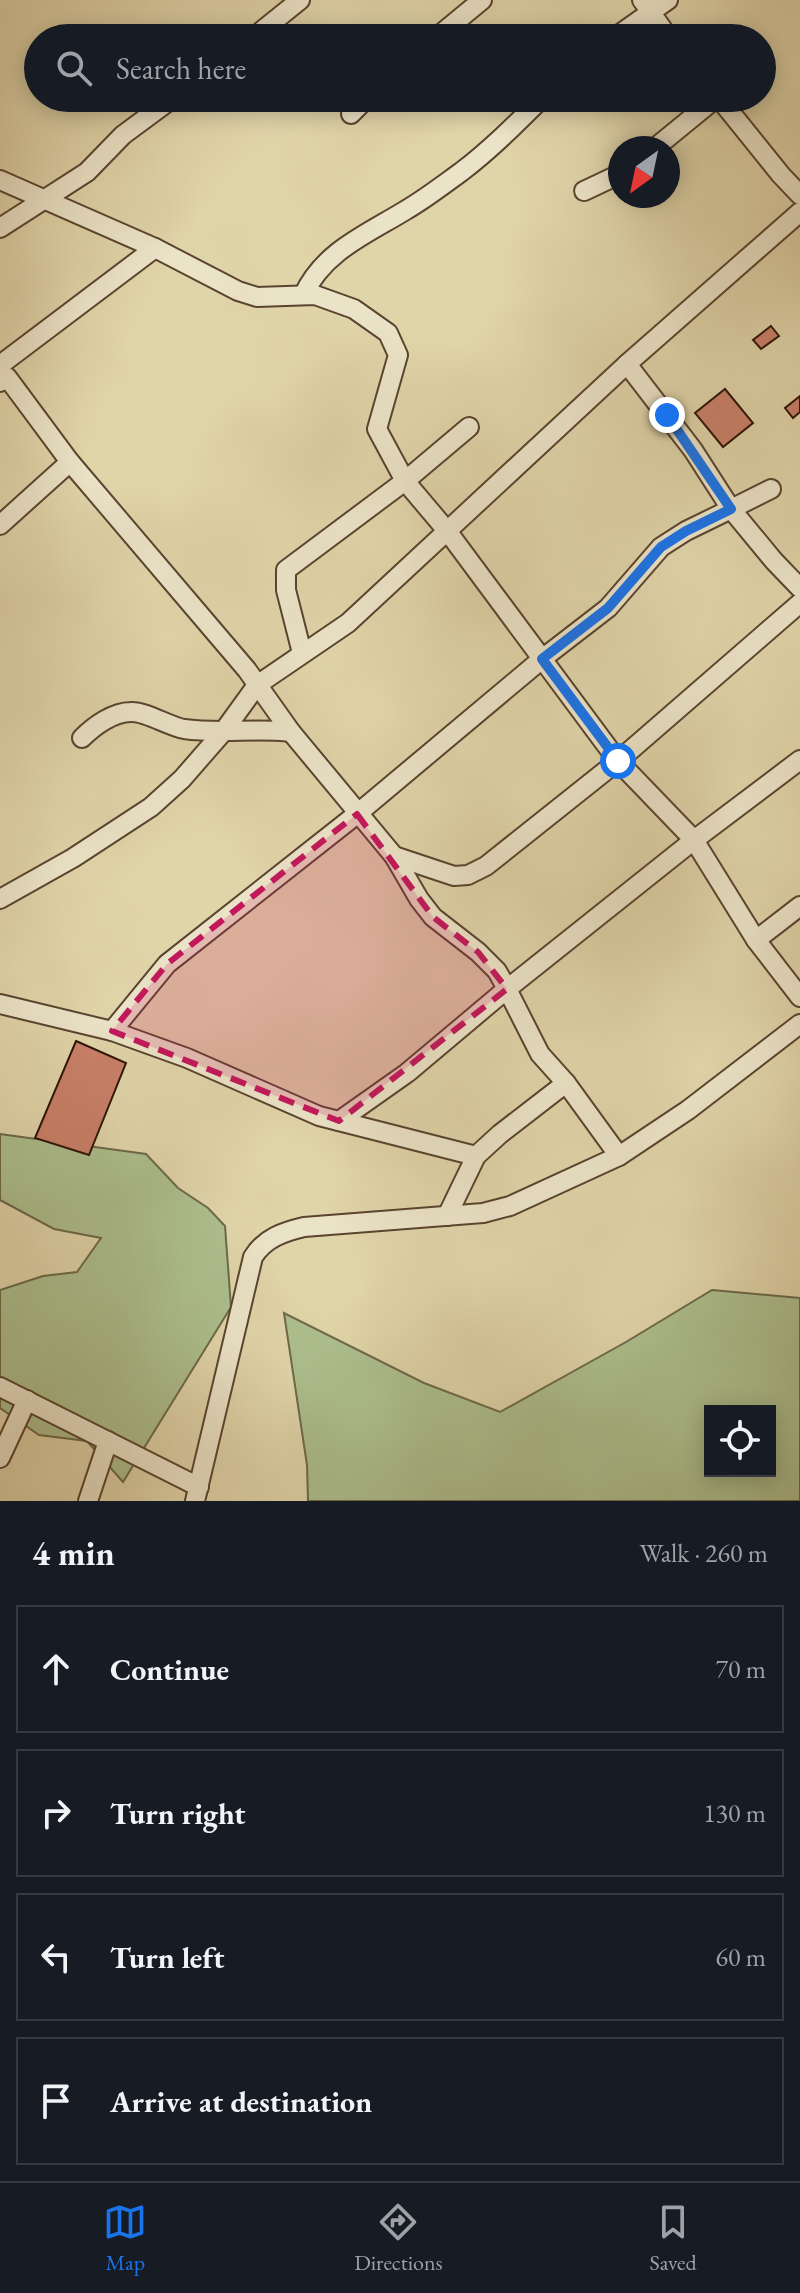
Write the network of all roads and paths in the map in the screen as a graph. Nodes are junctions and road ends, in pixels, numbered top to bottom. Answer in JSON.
{"nodes":[{"id":1,"x":300,"y":0,"type":"edge"},
{"id":2,"x":482,"y":0,"type":"edge"},
{"id":3,"x":668,"y":0,"type":"edge"},
{"id":4,"x":646,"y":6,"type":"edge"},
{"id":5,"x":270,"y":24,"type":"edge"},
{"id":6,"x":453,"y":24,"type":"edge"},
{"id":7,"x":628,"y":24,"type":"edge"},
{"id":8,"x":659,"y":24,"type":"edge"},
{"id":9,"x":154,"y":112,"type":"edge"},
{"id":10,"x":529,"y":112,"type":"edge"},
{"id":11,"x":700,"y":112,"type":"edge"},
{"id":12,"x":729,"y":112,"type":"edge"},
{"id":13,"x":670,"y":136,"type":"edge"},
{"id":14,"x":0,"y":180,"type":"edge"},
{"id":15,"x":608,"y":180,"type":"edge"},
{"id":16,"x":584,"y":191,"type":"dead end"},
{"id":17,"x":800,"y":195,"type":"edge"},
{"id":18,"x":44,"y":197,"type":"junction"},
{"id":19,"x":800,"y":212,"type":"edge"},
{"id":20,"x":0,"y":228,"type":"edge"},
{"id":21,"x":155,"y":248,"type":"junction"},
{"id":22,"x":304,"y":294,"type":"junction"},
{"id":23,"x":627,"y":364,"type":"junction"},
{"id":24,"x":2,"y":373,"type":"edge"},
{"id":25,"x":469,"y":427,"type":"dead end"},
{"id":26,"x":70,"y":462,"type":"junction"},
{"id":27,"x":405,"y":481,"type":"junction"},
{"id":28,"x":771,"y":489,"type":"dead end"},
{"id":29,"x":731,"y":509,"type":"junction"},
{"id":30,"x":0,"y":525,"type":"edge"},
{"id":31,"x":448,"y":532,"type":"junction"},
{"id":32,"x":800,"y":588,"type":"edge"},
{"id":33,"x":800,"y":603,"type":"edge"},
{"id":34,"x":302,"y":653,"type":"junction"},
{"id":35,"x":542,"y":659,"type":"junction"},
{"id":36,"x":257,"y":685,"type":"junction"},
{"id":37,"x":223,"y":732,"type":"junction"},
{"id":38,"x":291,"y":732,"type":"junction"},
{"id":39,"x":82,"y":738,"type":"dead end"},
{"id":40,"x":800,"y":760,"type":"edge"},
{"id":41,"x":618,"y":761,"type":"junction"},
{"id":42,"x":357,"y":814,"type":"junction"},
{"id":43,"x":694,"y":840,"type":"junction"},
{"id":44,"x":394,"y":856,"type":"junction"},
{"id":45,"x":0,"y":899,"type":"edge"},
{"id":46,"x":800,"y":906,"type":"edge"},
{"id":47,"x":756,"y":940,"type":"junction"},
{"id":48,"x":507,"y":989,"type":"junction"},
{"id":49,"x":800,"y":997,"type":"edge"},
{"id":50,"x":0,"y":1004,"type":"edge"},
{"id":51,"x":800,"y":1024,"type":"edge"},
{"id":52,"x":112,"y":1031,"type":"junction"},
{"id":53,"x":566,"y":1083,"type":"junction"},
{"id":54,"x":339,"y":1121,"type":"junction"},
{"id":55,"x":476,"y":1156,"type":"junction"},
{"id":56,"x":619,"y":1156,"type":"junction"},
{"id":57,"x":447,"y":1216,"type":"junction"},
{"id":58,"x":0,"y":1387,"type":"edge"},
{"id":59,"x":27,"y":1400,"type":"junction"},
{"id":60,"x":108,"y":1441,"type":"junction"},
{"id":61,"x":0,"y":1458,"type":"edge"},
{"id":62,"x":197,"y":1494,"type":"edge"},
{"id":63,"x":88,"y":1501,"type":"edge"}],
"edges":[{"from":1,"to":5,"type":"street"},
{"from":2,"to":6,"type":"street"},
{"from":3,"to":4,"type":"street"},
{"from":4,"to":7,"type":"street"},
{"from":4,"to":8,"type":"street"},
{"from":9,"to":18,"type":"street"},
{"from":10,"to":22,"type":"street"},
{"from":11,"to":13,"type":"street"},
{"from":12,"to":17,"type":"street"},
{"from":14,"to":18,"type":"street"},
{"from":15,"to":16,"type":"street"},
{"from":18,"to":20,"type":"street"},
{"from":18,"to":21,"type":"street"},
{"from":19,"to":23,"type":"street"},
{"from":21,"to":22,"type":"street"},
{"from":21,"to":24,"type":"street"},
{"from":22,"to":27,"type":"street"},
{"from":23,"to":29,"type":"street"},
{"from":23,"to":31,"type":"street"},
{"from":24,"to":26,"type":"street"},
{"from":25,"to":27,"type":"street"},
{"from":26,"to":30,"type":"street"},
{"from":26,"to":36,"type":"street"},
{"from":27,"to":31,"type":"street"},
{"from":27,"to":34,"type":"street"},
{"from":28,"to":29,"type":"street"},
{"from":29,"to":32,"type":"street"},
{"from":29,"to":35,"type":"street"},
{"from":31,"to":34,"type":"street"},
{"from":31,"to":35,"type":"street"},
{"from":33,"to":41,"type":"street"},
{"from":34,"to":36,"type":"street"},
{"from":35,"to":41,"type":"street"},
{"from":35,"to":42,"type":"street"},
{"from":36,"to":37,"type":"street"},
{"from":36,"to":38,"type":"street"},
{"from":37,"to":38,"type":"street"},
{"from":37,"to":39,"type":"street"},
{"from":37,"to":45,"type":"street"},
{"from":38,"to":42,"type":"street"},
{"from":40,"to":43,"type":"street"},
{"from":41,"to":43,"type":"street"},
{"from":41,"to":44,"type":"street"},
{"from":42,"to":44,"type":"street"},
{"from":42,"to":52,"type":"street"},
{"from":43,"to":47,"type":"street"},
{"from":43,"to":48,"type":"street"},
{"from":44,"to":48,"type":"street"},
{"from":46,"to":47,"type":"street"},
{"from":47,"to":49,"type":"street"},
{"from":48,"to":53,"type":"street"},
{"from":48,"to":54,"type":"street"},
{"from":50,"to":52,"type":"street"},
{"from":51,"to":56,"type":"street"},
{"from":52,"to":54,"type":"street"},
{"from":53,"to":55,"type":"street"},
{"from":53,"to":56,"type":"street"},
{"from":54,"to":55,"type":"street"},
{"from":55,"to":57,"type":"street"},
{"from":56,"to":57,"type":"street"},
{"from":57,"to":62,"type":"street"},
{"from":58,"to":59,"type":"street"},
{"from":59,"to":60,"type":"street"},
{"from":59,"to":61,"type":"street"},
{"from":60,"to":62,"type":"street"},
{"from":60,"to":63,"type":"street"}]}
